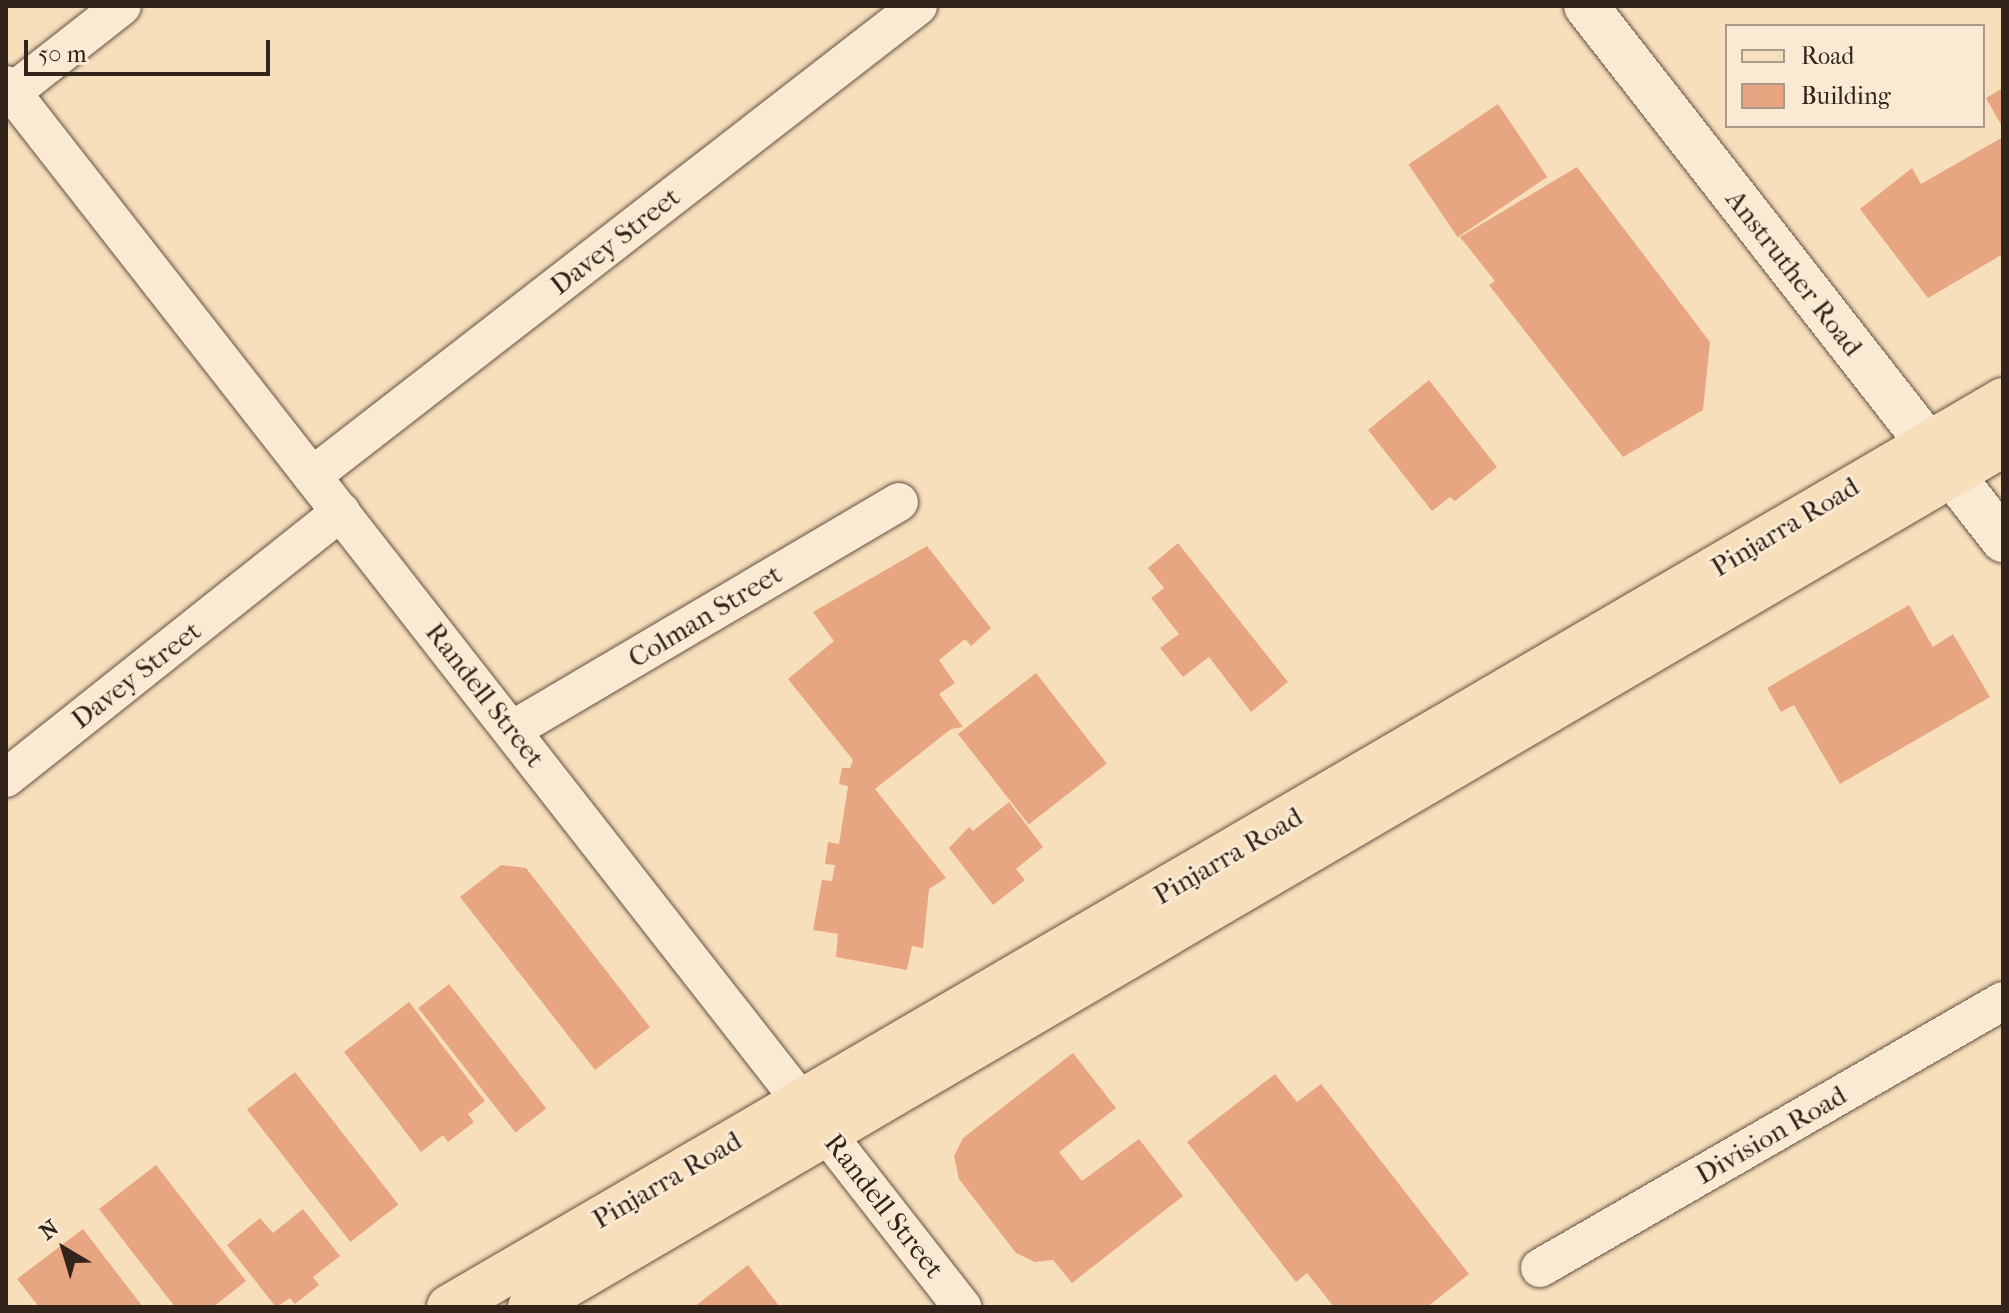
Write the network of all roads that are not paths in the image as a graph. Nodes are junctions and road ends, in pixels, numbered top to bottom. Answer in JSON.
{"nodes":[{"id":1,"x":122,"y":6,"type":"edge"},
{"id":2,"x":918,"y":6,"type":"edge"},
{"id":3,"x":1586,"y":6,"type":"edge"},
{"id":4,"x":8,"y":91,"type":"edge"},
{"id":5,"x":2003,"y":400,"type":"edge"},
{"id":6,"x":2003,"y":445,"type":"edge"},
{"id":7,"x":1938,"y":460,"type":"junction"},
{"id":8,"x":312,"y":476,"type":"junction"},
{"id":9,"x":899,"y":502,"type":"dead end"},
{"id":10,"x":341,"y":512,"type":"junction"},
{"id":11,"x":2003,"y":540,"type":"edge"},
{"id":12,"x":512,"y":730,"type":"junction"},
{"id":13,"x":6,"y":778,"type":"edge"},
{"id":14,"x":2003,"y":1001,"type":"edge"},
{"id":15,"x":815,"y":1117,"type":"junction"},
{"id":16,"x":1540,"y":1268,"type":"dead end"},
{"id":17,"x":449,"y":1307,"type":"edge"},
{"id":18,"x":530,"y":1307,"type":"edge"},
{"id":19,"x":962,"y":1307,"type":"edge"}],
"edges":[{"from":1,"to":4,"type":"street"},
{"from":2,"to":8,"type":"street","name":"Davey Street"},
{"from":3,"to":7,"type":"main road","name":"Anstruther Road"},
{"from":4,"to":8,"type":"street","name":"Randell Street"},
{"from":5,"to":7,"type":"main road","name":"Pinjarra Road"},
{"from":6,"to":7,"type":"main road","name":"Pinjarra Road"},
{"from":7,"to":11,"type":"main road","name":"Anstruther Road"},
{"from":7,"to":15,"type":"main road","name":"Pinjarra Road"},
{"from":8,"to":10,"type":"street","name":"Randell Street"},
{"from":9,"to":12,"type":"street","name":"Colman Street"},
{"from":10,"to":12,"type":"street","name":"Randell Street"},
{"from":10,"to":13,"type":"street","name":"Davey Street"},
{"from":12,"to":15,"type":"street","name":"Randell Street"},
{"from":14,"to":16,"type":"street","name":"Division Road"},
{"from":15,"to":17,"type":"main road","name":"Pinjarra Road"},
{"from":15,"to":18,"type":"main road","name":"Pinjarra Road"},
{"from":15,"to":19,"type":"street","name":"Randell Street"}]}
